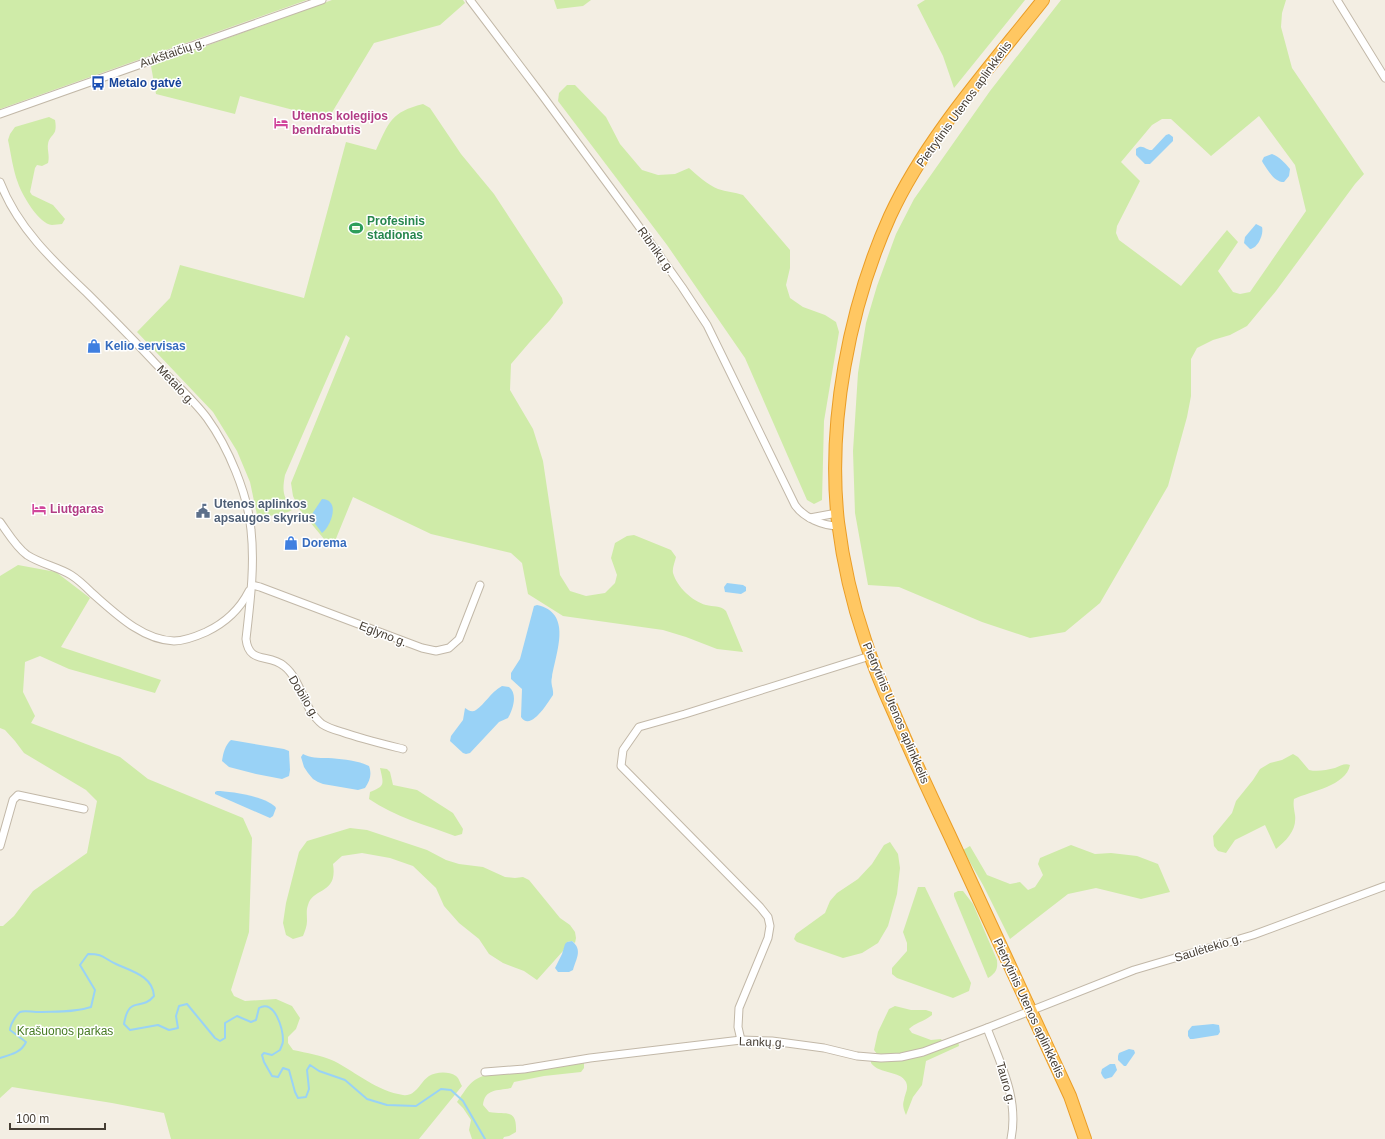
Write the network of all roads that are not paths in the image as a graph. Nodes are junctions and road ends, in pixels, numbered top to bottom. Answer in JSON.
{"nodes":[{"id":1,"x":322,"y":0,"type":"edge"},
{"id":2,"x":470,"y":0,"type":"edge"},
{"id":3,"x":1043,"y":0,"type":"edge"},
{"id":4,"x":1337,"y":0,"type":"edge"},
{"id":5,"x":1385,"y":78,"type":"edge"},
{"id":6,"x":0,"y":114,"type":"edge"},
{"id":7,"x":0,"y":182,"type":"edge"},
{"id":8,"x":837,"y":513,"type":"junction"},
{"id":9,"x":810,"y":518,"type":"junction"},
{"id":10,"x":0,"y":522,"type":"edge"},
{"id":11,"x":839,"y":526,"type":"junction"},
{"id":12,"x":252,"y":585,"type":"junction"},
{"id":13,"x":480,"y":585,"type":"dead end"},
{"id":14,"x":870,"y":656,"type":"junction"},
{"id":15,"x":403,"y":749,"type":"dead end"},
{"id":16,"x":84,"y":809,"type":"dead end"},
{"id":17,"x":0,"y":846,"type":"edge"},
{"id":18,"x":1385,"y":886,"type":"edge"},
{"id":19,"x":1031,"y":1010,"type":"junction"},
{"id":20,"x":987,"y":1028,"type":"junction"},
{"id":21,"x":741,"y":1040,"type":"junction"},
{"id":22,"x":485,"y":1072,"type":"dead end"},
{"id":23,"x":1011,"y":1139,"type":"edge"},
{"id":24,"x":1086,"y":1139,"type":"edge"}],
"edges":[{"from":1,"to":6,"type":"street","name":"Aukštaičių g."},
{"from":2,"to":9,"type":"street","name":"Ribnikų g."},
{"from":3,"to":8,"type":"highway","name":"Pietrytinis Utenos aplinkkelis"},
{"from":4,"to":5,"type":"street"},
{"from":7,"to":12,"type":"street","name":"Metalo g."},
{"from":8,"to":9,"type":"street"},
{"from":8,"to":11,"type":"highway","name":"Pietrytinis Utenos aplinkkelis"},
{"from":9,"to":11,"type":"street","name":"Ribnikų g."},
{"from":10,"to":12,"type":"street"},
{"from":11,"to":14,"type":"highway","name":"Pietrytinis Utenos aplinkkelis"},
{"from":12,"to":13,"type":"street","name":"Eglyno g."},
{"from":12,"to":15,"type":"street","name":"Dobilo g."},
{"from":14,"to":19,"type":"highway","name":"Pietrytinis Utenos aplinkkelis"},
{"from":14,"to":21,"type":"street"},
{"from":16,"to":17,"type":"street"},
{"from":18,"to":19,"type":"street","name":"Saulėtekio g."},
{"from":19,"to":20,"type":"street","name":"Lankų g."},
{"from":19,"to":24,"type":"highway","name":"Pietrytinis Utenos aplinkkelis"},
{"from":20,"to":21,"type":"street","name":"Lankų g."},
{"from":20,"to":23,"type":"street","name":"Tauro g."},
{"from":21,"to":22,"type":"street","name":"Lankų g."}]}
